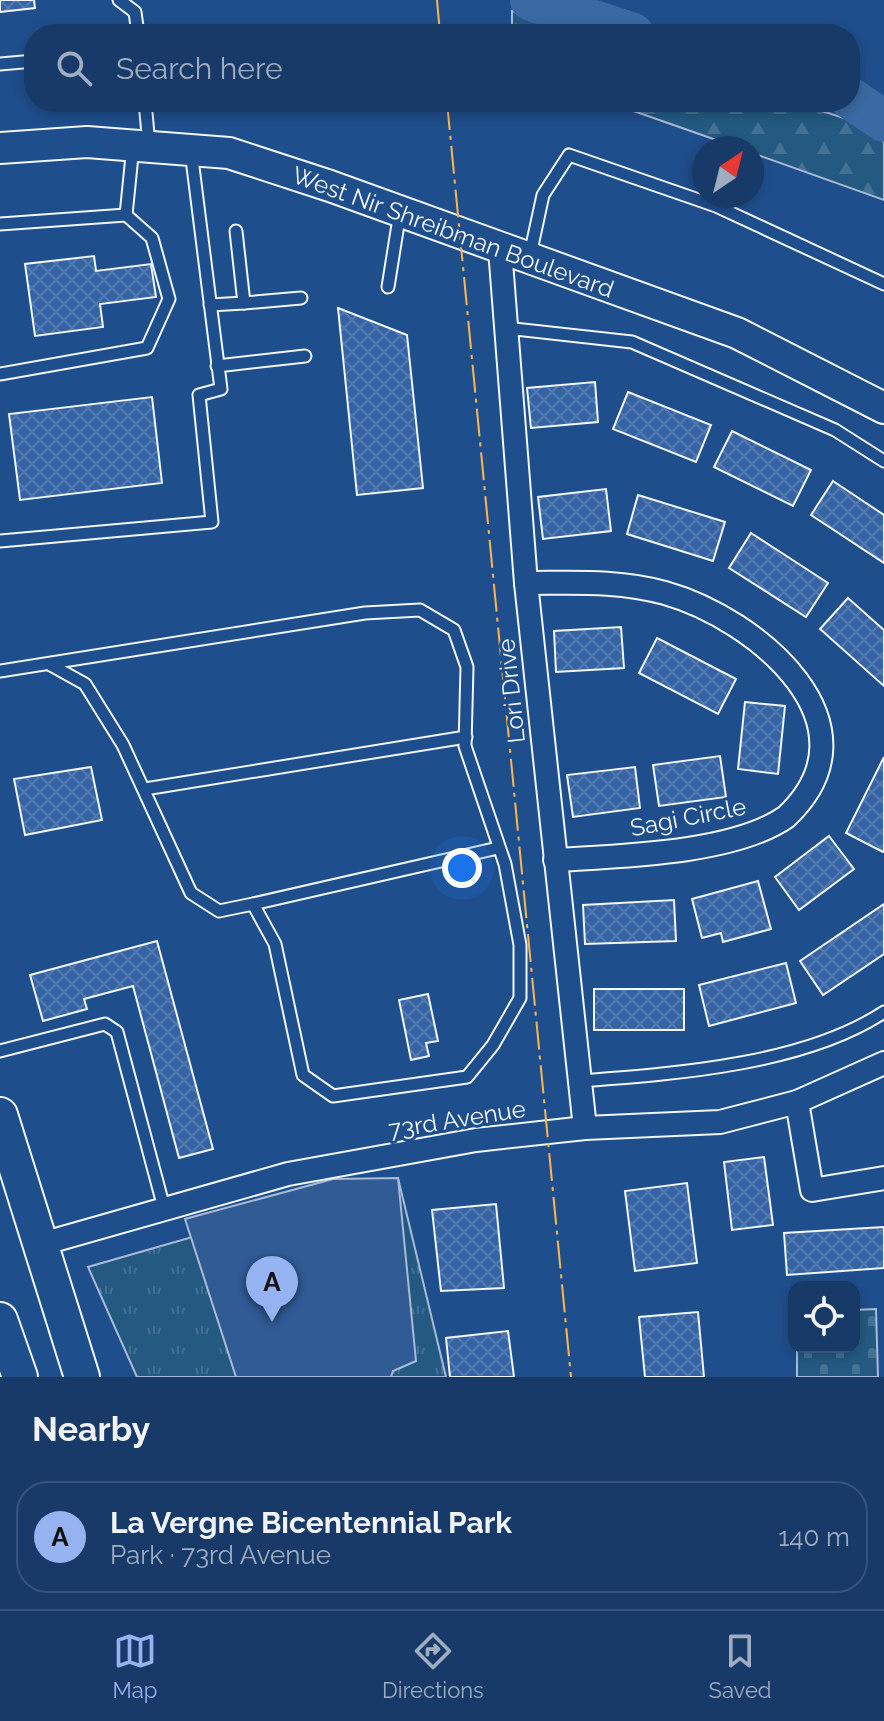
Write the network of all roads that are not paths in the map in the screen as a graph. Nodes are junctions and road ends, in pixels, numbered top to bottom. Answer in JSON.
{"nodes":[{"id":1,"x":119,"y":0,"type":"edge"},
{"id":2,"x":137,"y":24,"type":"edge"},
{"id":3,"x":24,"y":62,"type":"edge"},
{"id":4,"x":0,"y":64,"type":"edge"},
{"id":5,"x":144,"y":112,"type":"edge"},
{"id":6,"x":141,"y":146,"type":"junction"},
{"id":7,"x":0,"y":148,"type":"edge"},
{"id":8,"x":191,"y":150,"type":"junction"},
{"id":9,"x":400,"y":212,"type":"junction"},
{"id":10,"x":126,"y":215,"type":"junction"},
{"id":11,"x":0,"y":224,"type":"edge"},
{"id":12,"x":236,"y":231,"type":"dead end"},
{"id":13,"x":500,"y":249,"type":"junction"},
{"id":14,"x":529,"y":259,"type":"junction"},
{"id":15,"x":884,"y":284,"type":"edge"},
{"id":16,"x":388,"y":287,"type":"dead end"},
{"id":17,"x":301,"y":298,"type":"dead end"},
{"id":18,"x":244,"y":303,"type":"junction"},
{"id":19,"x":210,"y":305,"type":"junction"},
{"id":20,"x":506,"y":328,"type":"junction"},
{"id":21,"x":305,"y":356,"type":"dead end"},
{"id":22,"x":217,"y":366,"type":"junction"},
{"id":23,"x":0,"y":374,"type":"edge"},
{"id":24,"x":884,"y":408,"type":"edge"},
{"id":25,"x":884,"y":461,"type":"edge"},
{"id":26,"x":0,"y":541,"type":"edge"},
{"id":27,"x":526,"y":583,"type":"junction"},
{"id":28,"x":49,"y":664,"type":"junction"},
{"id":29,"x":0,"y":671,"type":"edge"},
{"id":30,"x":466,"y":737,"type":"junction"},
{"id":31,"x":145,"y":789,"type":"junction"},
{"id":32,"x":498,"y":848,"type":"junction"},
{"id":33,"x":555,"y":860,"type":"junction"},
{"id":34,"x":253,"y":904,"type":"junction"},
{"id":35,"x":884,"y":1012,"type":"edge"},
{"id":36,"x":0,"y":1051,"type":"edge"},
{"id":37,"x":884,"y":1063,"type":"edge"},
{"id":38,"x":580,"y":1081,"type":"junction"},
{"id":39,"x":797,"y":1102,"type":"junction"},
{"id":40,"x":0,"y":1115,"type":"edge"},
{"id":41,"x":585,"y":1128,"type":"junction"},
{"id":42,"x":884,"y":1178,"type":"edge"},
{"id":43,"x":164,"y":1208,"type":"junction"},
{"id":44,"x":38,"y":1245,"type":"junction"},
{"id":45,"x":0,"y":1320,"type":"edge"},
{"id":46,"x":20,"y":1377,"type":"edge"},
{"id":47,"x":82,"y":1377,"type":"edge"}],
"edges":[{"from":1,"to":2,"type":"lane"},
{"from":3,"to":4,"type":"lane"},
{"from":5,"to":6,"type":"lane"},
{"from":6,"to":7,"type":"main road","name":"West Nir Shreibman Boulevard"},
{"from":6,"to":8,"type":"main road","name":"West Nir Shreibman Boulevard"},
{"from":6,"to":10,"type":"lane"},
{"from":8,"to":9,"type":"main road","name":"West Nir Shreibman Boulevard"},
{"from":8,"to":19,"type":"lane"},
{"from":9,"to":13,"type":"main road","name":"West Nir Shreibman Boulevard"},
{"from":9,"to":16,"type":"lane"},
{"from":10,"to":11,"type":"lane"},
{"from":10,"to":23,"type":"lane"},
{"from":12,"to":18,"type":"lane"},
{"from":13,"to":14,"type":"main road","name":"West Nir Shreibman Boulevard"},
{"from":13,"to":20,"type":"street","name":"Lori Drive"},
{"from":14,"to":15,"type":"lane"},
{"from":14,"to":24,"type":"main road","name":"West Nir Shreibman Boulevard"},
{"from":17,"to":18,"type":"lane"},
{"from":18,"to":19,"type":"lane"},
{"from":19,"to":22,"type":"lane"},
{"from":20,"to":25,"type":"lane"},
{"from":20,"to":27,"type":"street","name":"Lori Drive"},
{"from":21,"to":22,"type":"lane"},
{"from":22,"to":26,"type":"lane"},
{"from":27,"to":33,"type":"street","name":"Lori Drive"},
{"from":27,"to":33,"type":"street","name":"Sagi Circle"},
{"from":28,"to":29,"type":"lane"},
{"from":28,"to":30,"type":"lane"},
{"from":28,"to":31,"type":"lane"},
{"from":30,"to":31,"type":"lane"},
{"from":30,"to":32,"type":"lane"},
{"from":31,"to":34,"type":"lane"},
{"from":32,"to":34,"type":"lane"},
{"from":32,"to":34,"type":"lane"},
{"from":33,"to":38,"type":"street","name":"Lori Drive"},
{"from":35,"to":38,"type":"lane"},
{"from":36,"to":43,"type":"lane"},
{"from":37,"to":39,"type":"street","name":"73rd Avenue"},
{"from":38,"to":41,"type":"street","name":"Lori Drive"},
{"from":39,"to":41,"type":"street","name":"73rd Avenue"},
{"from":39,"to":42,"type":"street"},
{"from":40,"to":44,"type":"main road"},
{"from":41,"to":43,"type":"street","name":"73rd Avenue"},
{"from":43,"to":44,"type":"street","name":"73rd Avenue"},
{"from":44,"to":47,"type":"main road"},
{"from":45,"to":46,"type":"main road"}]}
